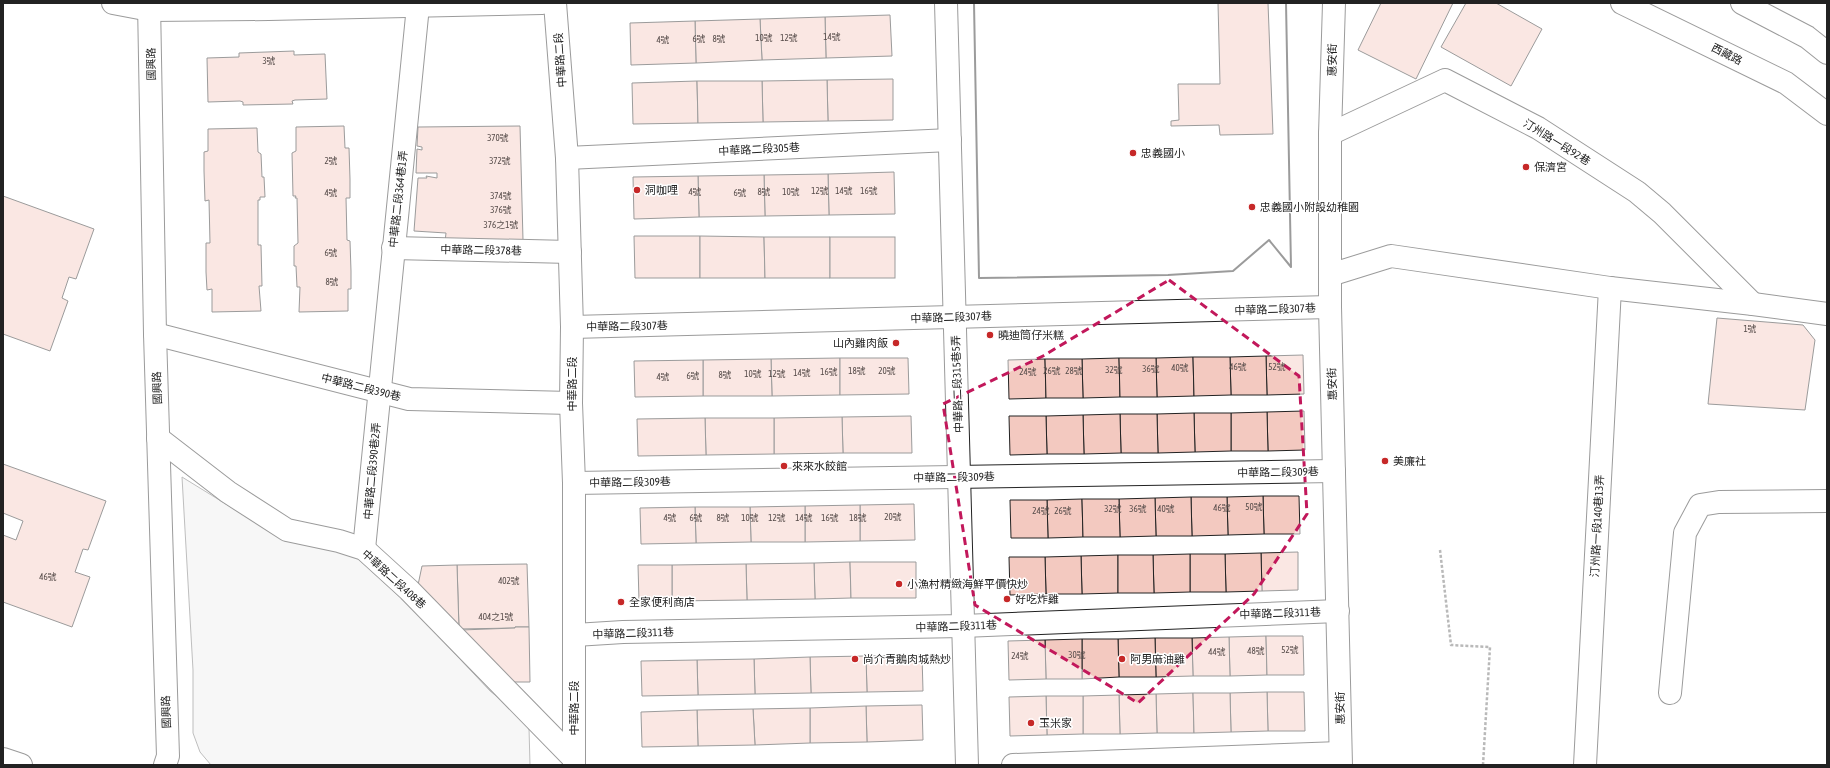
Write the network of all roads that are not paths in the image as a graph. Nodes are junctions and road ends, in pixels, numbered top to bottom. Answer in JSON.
{"nodes":[{"id":1,"x":114,"y":3,"type":"edge"},
{"id":2,"x":542,"y":3,"type":"edge"},
{"id":3,"x":555,"y":3,"type":"edge"},
{"id":4,"x":946,"y":3,"type":"edge"},
{"id":5,"x":1334,"y":3,"type":"edge"},
{"id":6,"x":1622,"y":3,"type":"edge"},
{"id":7,"x":1742,"y":3,"type":"edge"},
{"id":8,"x":269,"y":6,"type":"edge"},
{"id":9,"x":418,"y":6,"type":"junction"},
{"id":10,"x":149,"y":7,"type":"edge"},
{"id":11,"x":1827,"y":54,"type":"edge"},
{"id":12,"x":1827,"y":114,"type":"edge"},
{"id":13,"x":1330,"y":134,"type":"junction"},
{"id":14,"x":950,"y":140,"type":"junction"},
{"id":15,"x":567,"y":158,"type":"junction"},
{"id":16,"x":394,"y":248,"type":"junction"},
{"id":17,"x":570,"y":252,"type":"junction"},
{"id":18,"x":1330,"y":275,"type":"junction"},
{"id":19,"x":1610,"y":288,"type":"junction"},
{"id":20,"x":1753,"y":304,"type":"junction"},
{"id":21,"x":1330,"y":307,"type":"junction"},
{"id":22,"x":1827,"y":314,"type":"edge"},
{"id":23,"x":955,"y":317,"type":"junction"},
{"id":24,"x":572,"y":327,"type":"junction"},
{"id":25,"x":155,"y":334,"type":"junction"},
{"id":26,"x":379,"y":393,"type":"junction"},
{"id":27,"x":571,"y":403,"type":"junction"},
{"id":28,"x":158,"y":438,"type":"junction"},
{"id":29,"x":1334,"y":472,"type":"junction"},
{"id":30,"x":959,"y":477,"type":"junction"},
{"id":31,"x":574,"y":484,"type":"junction"},
{"id":32,"x":1827,"y":501,"type":"edge"},
{"id":33,"x":364,"y":549,"type":"junction"},
{"id":34,"x":1338,"y":611,"type":"junction"},
{"id":35,"x":963,"y":626,"type":"junction"},
{"id":36,"x":575,"y":635,"type":"junction"},
{"id":37,"x":1670,"y":693,"type":"dead end"},
{"id":38,"x":3,"y":759,"type":"edge"},
{"id":39,"x":1341,"y":759,"type":"edge"},
{"id":40,"x":574,"y":762,"type":"edge"},
{"id":41,"x":20,"y":765,"type":"edge"},
{"id":42,"x":166,"y":765,"type":"edge"},
{"id":43,"x":968,"y":765,"type":"edge"},
{"id":44,"x":1013,"y":765,"type":"edge"},
{"id":45,"x":1584,"y":765,"type":"edge"}],
"edges":[{"from":1,"to":10,"type":"street"},
{"from":2,"to":9,"type":"street"},
{"from":3,"to":15,"type":"street","name":"中華路二段"},
{"from":4,"to":14,"type":"street","name":"中華路二段315巷5弄"},
{"from":5,"to":13,"type":"street","name":"惠安街"},
{"from":6,"to":12,"type":"street","name":"西藏路"},
{"from":7,"to":11,"type":"street"},
{"from":8,"to":9,"type":"street"},
{"from":8,"to":10,"type":"street"},
{"from":9,"to":16,"type":"street","name":"中華路二段364巷1弄"},
{"from":10,"to":25,"type":"street","name":"國興路"},
{"from":13,"to":18,"type":"street","name":"惠安街"},
{"from":13,"to":20,"type":"street","name":"汀州路一段92巷"},
{"from":14,"to":15,"type":"street","name":"中華路二段305巷"},
{"from":14,"to":23,"type":"street","name":"中華路二段315巷5弄"},
{"from":15,"to":17,"type":"street","name":"中華路二段"},
{"from":16,"to":17,"type":"street","name":"中華路二段378巷"},
{"from":16,"to":26,"type":"street","name":"中華路二段364巷1弄"},
{"from":17,"to":24,"type":"street","name":"中華路二段"},
{"from":18,"to":19,"type":"street"},
{"from":18,"to":21,"type":"street","name":"惠安街"},
{"from":19,"to":20,"type":"street"},
{"from":19,"to":45,"type":"street","name":"汀州路一段140巷13弄"},
{"from":20,"to":22,"type":"street"},
{"from":21,"to":23,"type":"street","name":"中華路二段307巷"},
{"from":21,"to":29,"type":"street","name":"惠安街"},
{"from":23,"to":24,"type":"street","name":"中華路二段307巷"},
{"from":23,"to":30,"type":"street","name":"中華路二段315巷5弄"},
{"from":24,"to":27,"type":"street","name":"中華路二段"},
{"from":25,"to":26,"type":"street","name":"中華路二段390巷"},
{"from":25,"to":28,"type":"street","name":"國興路"},
{"from":26,"to":27,"type":"street","name":"中華路二段390巷"},
{"from":26,"to":33,"type":"street","name":"中華路二段390巷2弄"},
{"from":27,"to":31,"type":"street","name":"中華路二段"},
{"from":28,"to":33,"type":"street","name":"中華路二段408巷"},
{"from":28,"to":42,"type":"street","name":"國興路"},
{"from":29,"to":30,"type":"street","name":"中華路二段309巷"},
{"from":29,"to":34,"type":"street","name":"惠安街"},
{"from":30,"to":31,"type":"street","name":"中華路二段309巷"},
{"from":30,"to":35,"type":"street","name":"中華路二段315巷5弄"},
{"from":31,"to":36,"type":"street","name":"中華路二段"},
{"from":32,"to":37,"type":"street"},
{"from":33,"to":40,"type":"street","name":"中華路二段408巷"},
{"from":34,"to":35,"type":"street","name":"中華路二段311巷"},
{"from":34,"to":39,"type":"street","name":"惠安街"},
{"from":35,"to":36,"type":"street","name":"中華路二段311巷"},
{"from":35,"to":43,"type":"street","name":"中華路二段315巷5弄"},
{"from":36,"to":40,"type":"street","name":"中華路二段"},
{"from":38,"to":41,"type":"street"},
{"from":39,"to":44,"type":"street"}]}
